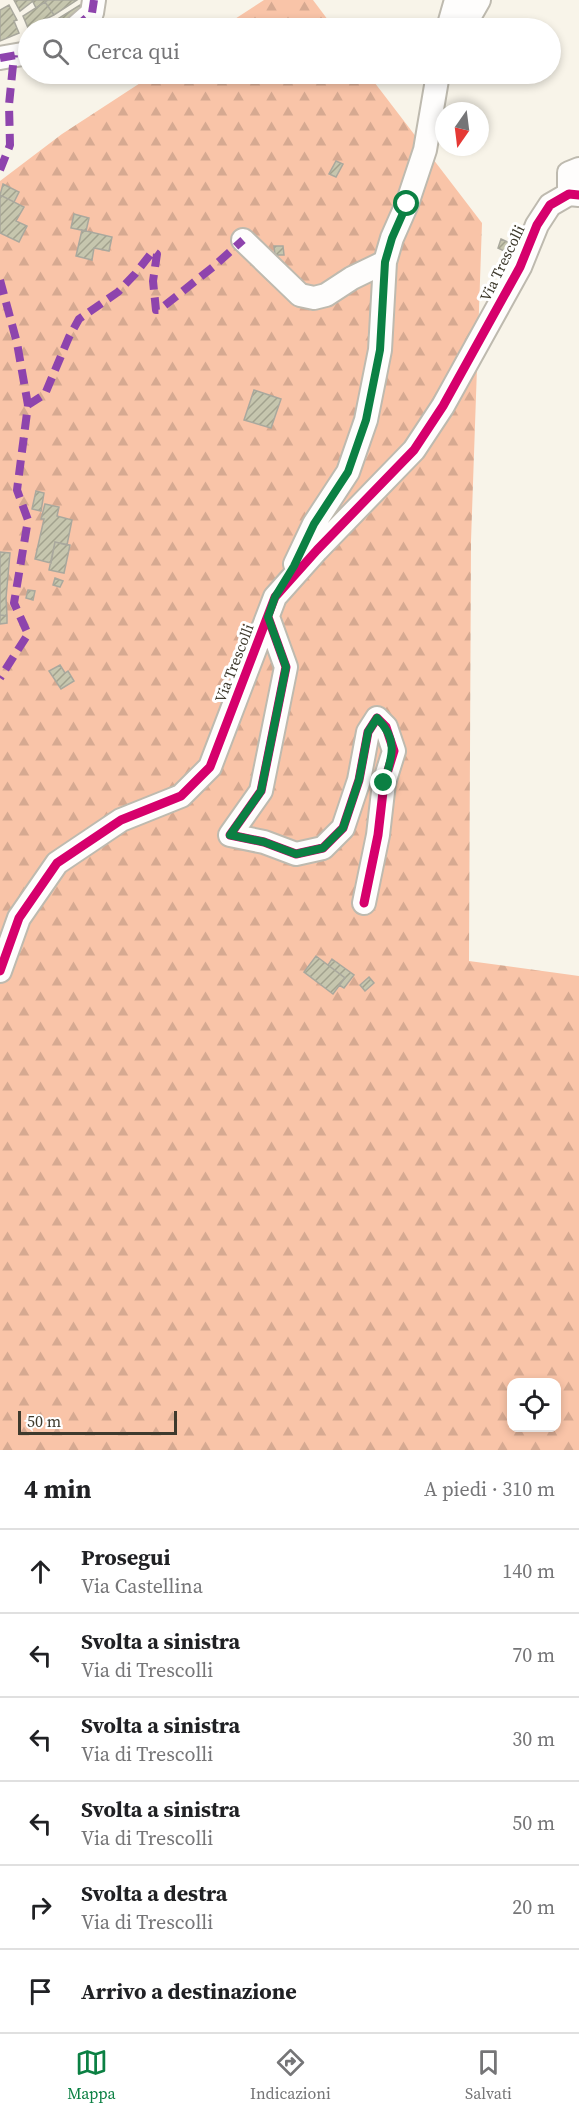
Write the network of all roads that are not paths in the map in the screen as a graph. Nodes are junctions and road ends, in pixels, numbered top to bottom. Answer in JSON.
{"nodes":[{"id":1,"x":94,"y":0,"type":"edge"},
{"id":2,"x":456,"y":0,"type":"edge"},
{"id":3,"x":480,"y":0,"type":"edge"},
{"id":4,"x":87,"y":18,"type":"edge"},
{"id":5,"x":451,"y":18,"type":"edge"},
{"id":6,"x":469,"y":18,"type":"edge"},
{"id":7,"x":436,"y":84,"type":"edge"},
{"id":8,"x":579,"y":169,"type":"edge"},
{"id":9,"x":574,"y":195,"type":"edge"},
{"id":10,"x":243,"y":240,"type":"dead end"},
{"id":11,"x":385,"y":262,"type":"junction"},
{"id":12,"x":271,"y":607,"type":"junction"},
{"id":13,"x":364,"y":903,"type":"dead end"},
{"id":14,"x":0,"y":972,"type":"edge"}],
"edges":[{"from":1,"to":4,"type":"street"},
{"from":2,"to":5,"type":"street"},
{"from":3,"to":6,"type":"street"},
{"from":7,"to":11,"type":"street"},
{"from":8,"to":9,"type":"street"},
{"from":9,"to":12,"type":"street","name":"Via Trescolli"},
{"from":10,"to":11,"type":"street"},
{"from":11,"to":12,"type":"street"},
{"from":12,"to":13,"type":"street"},
{"from":12,"to":14,"type":"street","name":"Via Trescolli"}]}
